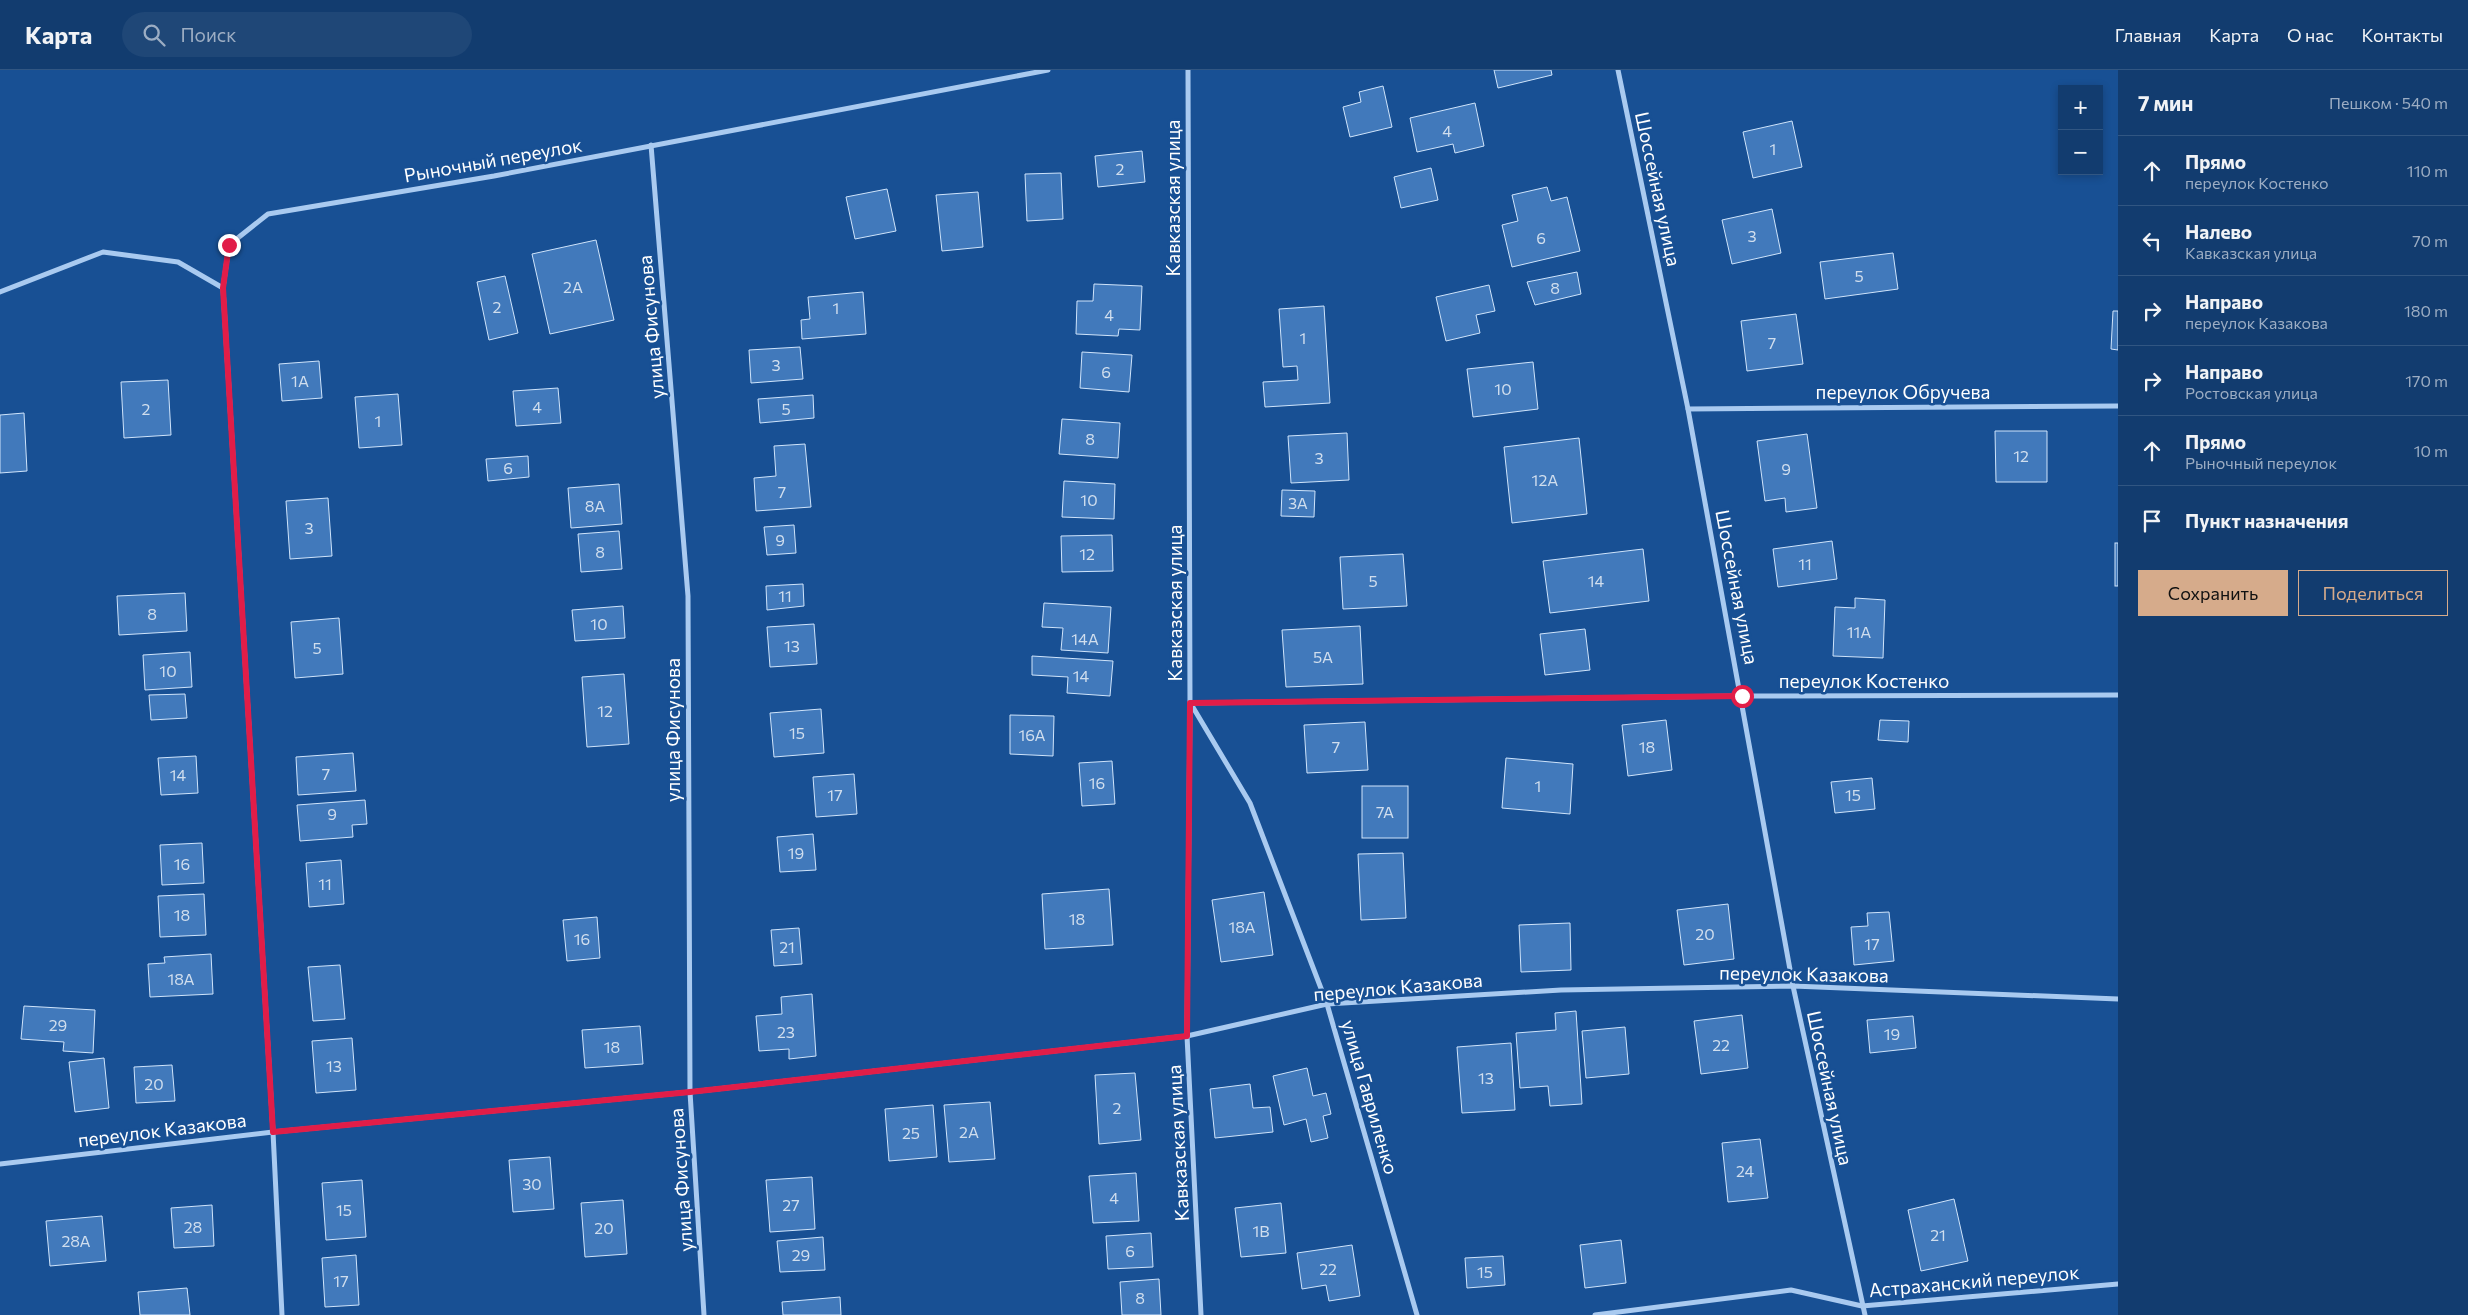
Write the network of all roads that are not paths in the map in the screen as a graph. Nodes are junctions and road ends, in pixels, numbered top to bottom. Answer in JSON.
{"nodes":[{"id":1,"x":1048,"y":70,"type":"edge"},
{"id":2,"x":1188,"y":70,"type":"edge"},
{"id":3,"x":1618,"y":70,"type":"edge"},
{"id":4,"x":651,"y":145,"type":"junction"},
{"id":5,"x":223,"y":288,"type":"junction"},
{"id":6,"x":0,"y":292,"type":"edge"},
{"id":7,"x":2118,"y":406,"type":"edge"},
{"id":8,"x":1688,"y":409,"type":"junction"},
{"id":9,"x":2118,"y":695,"type":"edge"},
{"id":10,"x":1742,"y":696,"type":"junction"},
{"id":11,"x":1190,"y":703,"type":"junction"},
{"id":12,"x":1793,"y":986,"type":"junction"},
{"id":13,"x":2118,"y":999,"type":"edge"},
{"id":14,"x":1327,"y":1004,"type":"junction"},
{"id":15,"x":1187,"y":1036,"type":"junction"},
{"id":16,"x":690,"y":1092,"type":"junction"},
{"id":17,"x":273,"y":1132,"type":"junction"},
{"id":18,"x":0,"y":1164,"type":"edge"},
{"id":19,"x":2118,"y":1284,"type":"edge"},
{"id":20,"x":1862,"y":1306,"type":"junction"},
{"id":21,"x":282,"y":1315,"type":"edge"},
{"id":22,"x":704,"y":1315,"type":"edge"},
{"id":23,"x":1201,"y":1315,"type":"edge"},
{"id":24,"x":1418,"y":1315,"type":"edge"},
{"id":25,"x":1595,"y":1315,"type":"edge"},
{"id":26,"x":1865,"y":1315,"type":"edge"}],
"edges":[{"from":1,"to":4,"type":"street","name":"Рыночный переулок"},
{"from":2,"to":11,"type":"street","name":"Кавказская улица"},
{"from":3,"to":8,"type":"street","name":"Шоссейная улица"},
{"from":4,"to":5,"type":"street","name":"Рыночный переулок"},
{"from":4,"to":16,"type":"street","name":"улица Фисунова"},
{"from":5,"to":6,"type":"street"},
{"from":5,"to":17,"type":"street","name":"Рыночный переулок"},
{"from":7,"to":8,"type":"street","name":"переулок Обручева"},
{"from":8,"to":10,"type":"street","name":"Шоссейная улица"},
{"from":9,"to":10,"type":"street","name":"переулок Костенко"},
{"from":10,"to":11,"type":"street","name":"переулок Костенко"},
{"from":10,"to":12,"type":"street","name":"Шоссейная улица"},
{"from":11,"to":14,"type":"street","name":"улица Гавриленко"},
{"from":11,"to":15,"type":"street","name":"Кавказская улица"},
{"from":12,"to":13,"type":"street","name":"переулок Казакова"},
{"from":12,"to":14,"type":"street","name":"переулок Казакова"},
{"from":12,"to":20,"type":"street","name":"Шоссейная улица"},
{"from":14,"to":15,"type":"street","name":"переулок Казакова"},
{"from":14,"to":24,"type":"street","name":"улица Гавриленко"},
{"from":15,"to":16,"type":"street","name":"переулок Казакова"},
{"from":15,"to":23,"type":"street","name":"Кавказская улица"},
{"from":16,"to":17,"type":"street","name":"переулок Казакова"},
{"from":16,"to":22,"type":"street","name":"улица Фисунова"},
{"from":17,"to":18,"type":"street","name":"переулок Казакова"},
{"from":17,"to":21,"type":"street","name":"Рыночный переулок"},
{"from":19,"to":20,"type":"street","name":"Астраханский переулок"},
{"from":20,"to":25,"type":"street","name":"Астраханский переулок"},
{"from":20,"to":26,"type":"street","name":"Шоссейная улица"}]}
